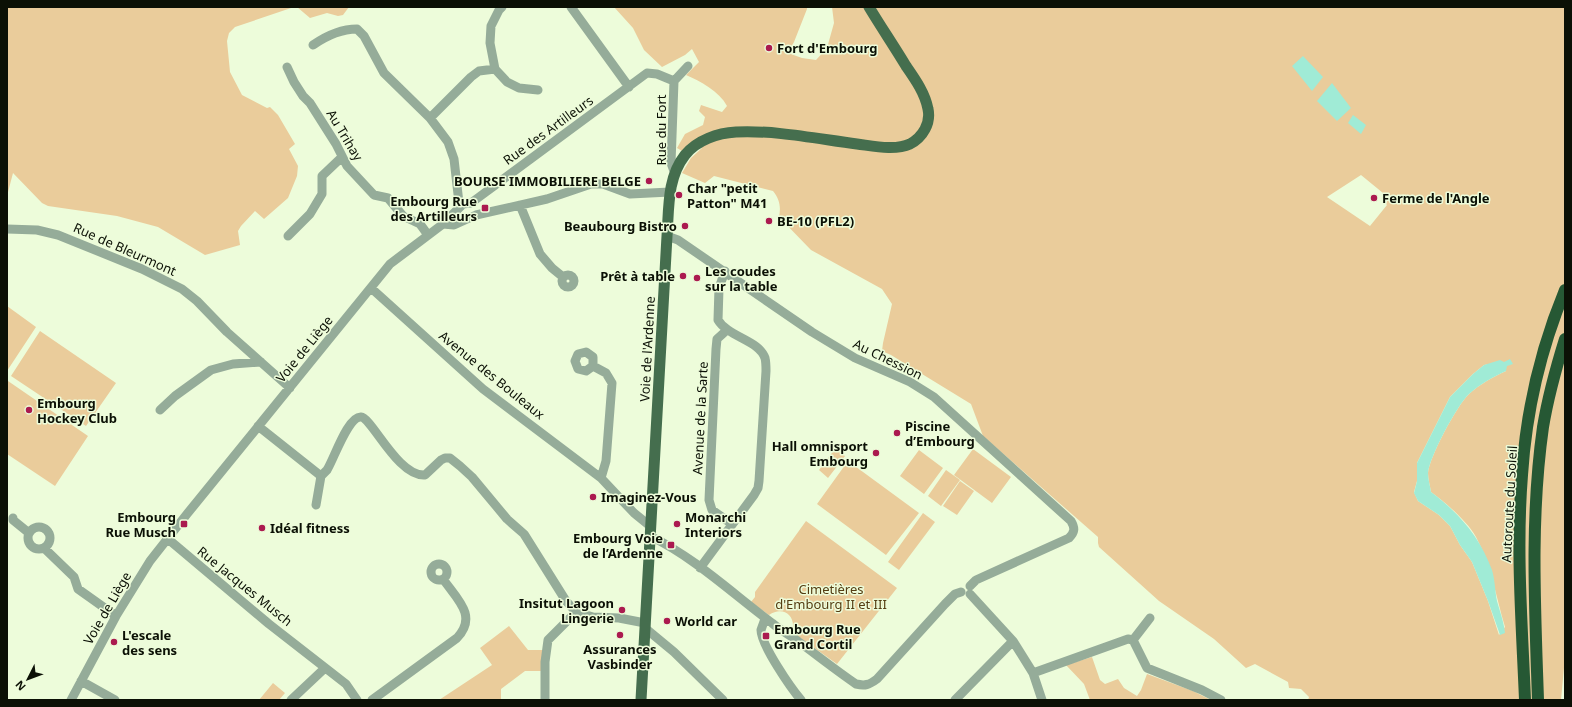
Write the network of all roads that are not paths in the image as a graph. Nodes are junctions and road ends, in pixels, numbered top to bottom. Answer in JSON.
{"nodes":[{"id":1,"x":502,"y":7,"type":"edge"},
{"id":2,"x":571,"y":7,"type":"edge"},
{"id":3,"x":869,"y":7,"type":"edge"},
{"id":4,"x":313,"y":45,"type":"dead end"},
{"id":5,"x":688,"y":66,"type":"dead end"},
{"id":6,"x":287,"y":67,"type":"dead end"},
{"id":7,"x":495,"y":69,"type":"junction"},
{"id":8,"x":674,"y":81,"type":"junction"},
{"id":9,"x":629,"y":87,"type":"junction"},
{"id":10,"x":538,"y":90,"type":"dead end"},
{"id":11,"x":430,"y":118,"type":"junction"},
{"id":12,"x":342,"y":157,"type":"junction"},
{"id":13,"x":675,"y":174,"type":"junction"},
{"id":14,"x":670,"y":192,"type":"junction"},
{"id":15,"x":520,"y":205,"type":"junction"},
{"id":16,"x":458,"y":209,"type":"junction"},
{"id":17,"x":443,"y":224,"type":"junction"},
{"id":18,"x":7,"y":229,"type":"edge"},
{"id":19,"x":428,"y":234,"type":"junction"},
{"id":20,"x":288,"y":236,"type":"dead end"},
{"id":21,"x":667,"y":236,"type":"junction"},
{"id":22,"x":725,"y":272,"type":"junction"},
{"id":23,"x":564,"y":277,"type":"dead end"},
{"id":24,"x":371,"y":288,"type":"junction"},
{"id":25,"x":1565,"y":290,"type":"edge"},
{"id":26,"x":727,"y":330,"type":"junction"},
{"id":27,"x":1565,"y":339,"type":"edge"},
{"id":28,"x":261,"y":362,"type":"junction"},
{"id":29,"x":593,"y":366,"type":"dead end"},
{"id":30,"x":290,"y":388,"type":"junction"},
{"id":31,"x":160,"y":410,"type":"dead end"},
{"id":32,"x":258,"y":426,"type":"junction"},
{"id":33,"x":321,"y":476,"type":"junction"},
{"id":34,"x":601,"y":478,"type":"junction"},
{"id":35,"x":316,"y":505,"type":"dead end"},
{"id":36,"x":13,"y":518,"type":"dead end"},
{"id":37,"x":732,"y":524,"type":"junction"},
{"id":38,"x":650,"y":531,"type":"junction"},
{"id":39,"x":28,"y":533,"type":"junction"},
{"id":40,"x":168,"y":539,"type":"junction"},
{"id":41,"x":44,"y":548,"type":"junction"},
{"id":42,"x":700,"y":568,"type":"junction"},
{"id":43,"x":443,"y":579,"type":"dead end"},
{"id":44,"x":967,"y":591,"type":"junction"},
{"id":45,"x":576,"y":612,"type":"junction"},
{"id":46,"x":116,"y":616,"type":"junction"},
{"id":47,"x":766,"y":618,"type":"junction"},
{"id":48,"x":1150,"y":618,"type":"dead end"},
{"id":49,"x":645,"y":625,"type":"junction"},
{"id":50,"x":1133,"y":640,"type":"junction"},
{"id":51,"x":1013,"y":641,"type":"junction"},
{"id":52,"x":325,"y":668,"type":"junction"},
{"id":53,"x":1033,"y":673,"type":"junction"},
{"id":54,"x":81,"y":681,"type":"junction"},
{"id":55,"x":71,"y":700,"type":"edge"},
{"id":56,"x":115,"y":700,"type":"edge"},
{"id":57,"x":291,"y":700,"type":"edge"},
{"id":58,"x":357,"y":700,"type":"edge"},
{"id":59,"x":372,"y":700,"type":"edge"},
{"id":60,"x":545,"y":700,"type":"edge"},
{"id":61,"x":641,"y":700,"type":"edge"},
{"id":62,"x":723,"y":700,"type":"edge"},
{"id":63,"x":801,"y":700,"type":"edge"},
{"id":64,"x":955,"y":700,"type":"edge"},
{"id":65,"x":1042,"y":700,"type":"edge"},
{"id":66,"x":1221,"y":700,"type":"edge"},
{"id":67,"x":1524,"y":700,"type":"edge"},
{"id":68,"x":1538,"y":700,"type":"edge"}],
"edges":[{"from":1,"to":7,"type":"street"},
{"from":2,"to":9,"type":"street"},
{"from":3,"to":13,"type":"main road","name":"Voie de l'Ardenne"},
{"from":4,"to":11,"type":"street"},
{"from":5,"to":8,"type":"street","name":"Rue du Fort"},
{"from":6,"to":12,"type":"street","name":"Au Trihay"},
{"from":7,"to":10,"type":"street"},
{"from":7,"to":11,"type":"street"},
{"from":8,"to":9,"type":"street","name":"Rue des Artilleurs"},
{"from":8,"to":13,"type":"street","name":"Rue du Fort"},
{"from":9,"to":16,"type":"street","name":"Rue des Artilleurs"},
{"from":11,"to":16,"type":"street"},
{"from":12,"to":19,"type":"street","name":"Au Trihay"},
{"from":12,"to":20,"type":"street"},
{"from":13,"to":14,"type":"main road","name":"Voie de l'Ardenne"},
{"from":14,"to":15,"type":"street","name":"Voie de Liège"},
{"from":14,"to":21,"type":"main road","name":"Voie de l'Ardenne"},
{"from":15,"to":17,"type":"street","name":"Voie de Liège"},
{"from":15,"to":23,"type":"street"},
{"from":16,"to":17,"type":"street","name":"Rue des Artilleurs"},
{"from":17,"to":19,"type":"street","name":"Voie de Liège"},
{"from":18,"to":28,"type":"street","name":"Rue de Bleurmont"},
{"from":19,"to":24,"type":"street","name":"Voie de Liège"},
{"from":21,"to":22,"type":"street","name":"Au Chession"},
{"from":21,"to":38,"type":"main road","name":"Voie de l'Ardenne"},
{"from":22,"to":26,"type":"street"},
{"from":22,"to":44,"type":"street","name":"Au Chession"},
{"from":24,"to":30,"type":"street","name":"Voie de Liège"},
{"from":24,"to":34,"type":"street","name":"Avenue des Bouleaux"},
{"from":25,"to":67,"type":"highway","name":"Autoroute du Soleil"},
{"from":26,"to":37,"type":"street","name":"Avenue de la Sarte"},
{"from":26,"to":37,"type":"street"},
{"from":27,"to":68,"type":"highway","name":"Autoroute du Soleil"},
{"from":28,"to":30,"type":"street","name":"Rue de Bleurmont"},
{"from":28,"to":31,"type":"street"},
{"from":29,"to":34,"type":"street"},
{"from":30,"to":32,"type":"street","name":"Voie de Liège"},
{"from":32,"to":33,"type":"street"},
{"from":32,"to":40,"type":"street","name":"Voie de Liège"},
{"from":33,"to":35,"type":"street"},
{"from":33,"to":45,"type":"street"},
{"from":34,"to":38,"type":"street","name":"Avenue des Bouleaux"},
{"from":36,"to":39,"type":"street"},
{"from":37,"to":42,"type":"street"},
{"from":38,"to":42,"type":"street","name":"Avenue des Bouleaux"},
{"from":38,"to":49,"type":"main road","name":"Voie de l'Ardenne"},
{"from":39,"to":41,"type":"street"},
{"from":39,"to":41,"type":"street"},
{"from":40,"to":46,"type":"street","name":"Voie de Liège"},
{"from":40,"to":52,"type":"street","name":"Rue Jacques Musch"},
{"from":41,"to":46,"type":"street"},
{"from":42,"to":47,"type":"street","name":"Avenue des Bouleaux"},
{"from":43,"to":59,"type":"street"},
{"from":44,"to":47,"type":"street","name":"Avenue des Bouleaux"},
{"from":44,"to":51,"type":"street"},
{"from":45,"to":49,"type":"street"},
{"from":45,"to":60,"type":"street"},
{"from":46,"to":54,"type":"street","name":"Voie de Liège"},
{"from":47,"to":63,"type":"street"},
{"from":48,"to":50,"type":"street"},
{"from":49,"to":61,"type":"main road","name":"Voie de l'Ardenne"},
{"from":49,"to":62,"type":"street"},
{"from":50,"to":53,"type":"street"},
{"from":50,"to":66,"type":"street"},
{"from":51,"to":53,"type":"street"},
{"from":51,"to":64,"type":"street"},
{"from":52,"to":57,"type":"street"},
{"from":52,"to":58,"type":"street","name":"Rue Jacques Musch"},
{"from":53,"to":65,"type":"street"},
{"from":54,"to":55,"type":"street","name":"Voie de Liège"},
{"from":54,"to":56,"type":"street"}]}
